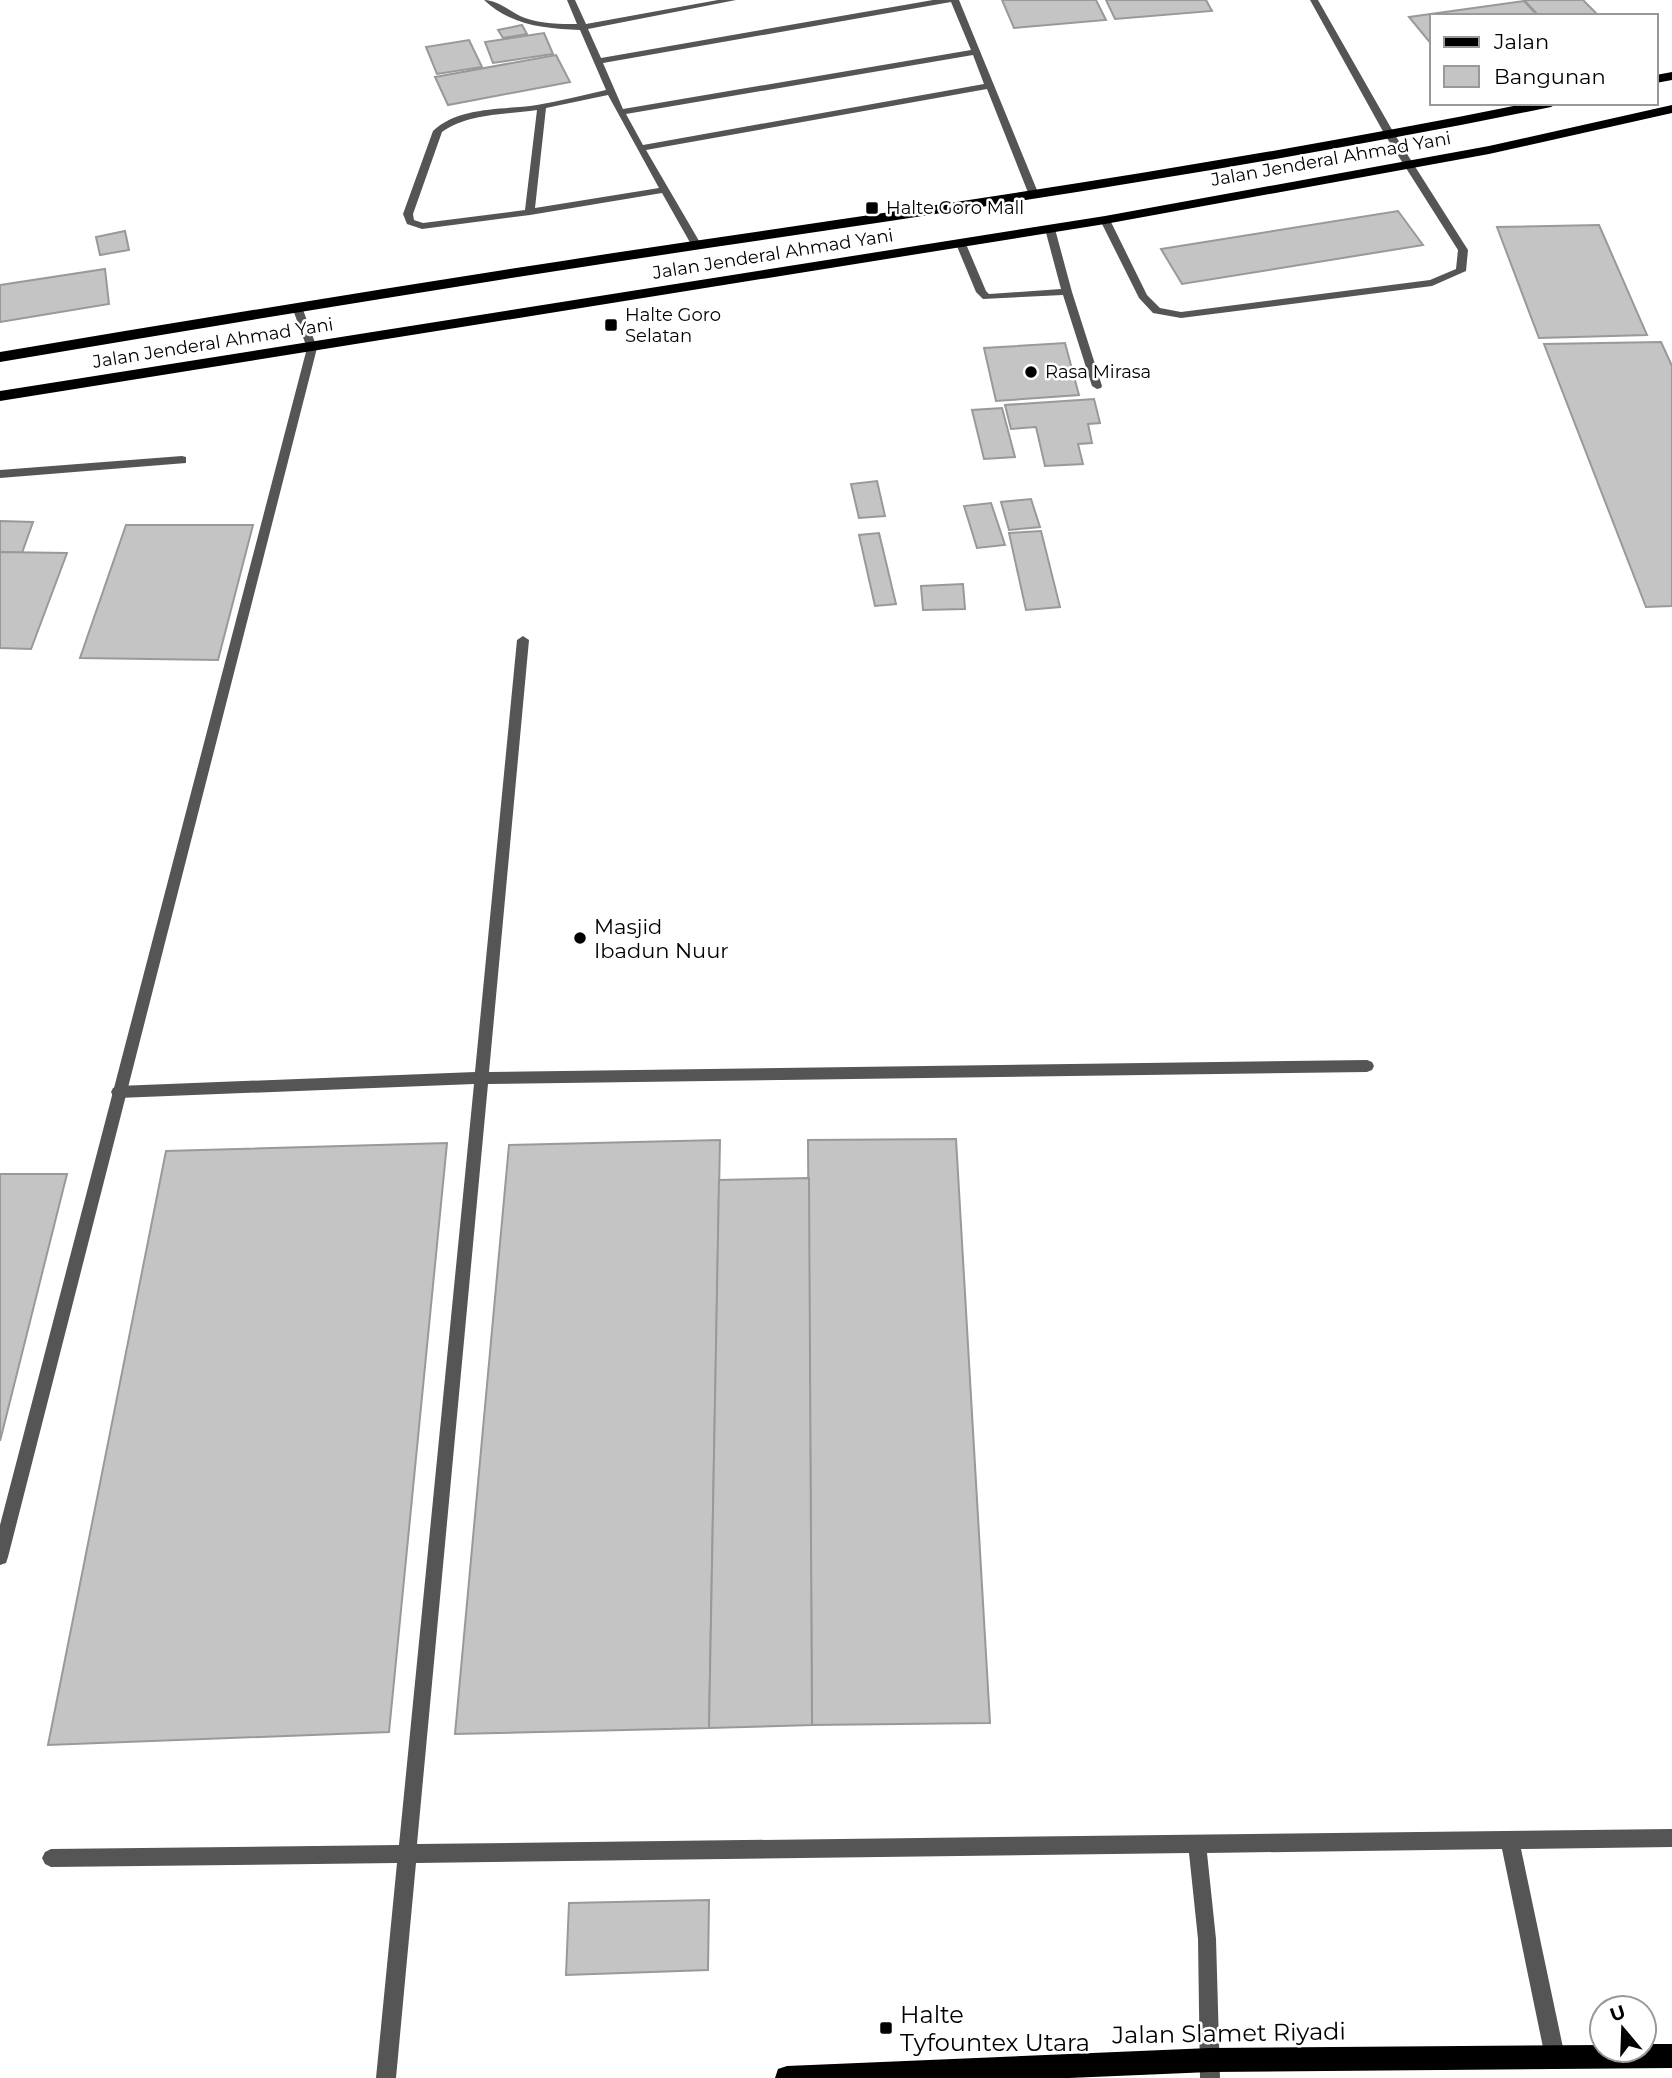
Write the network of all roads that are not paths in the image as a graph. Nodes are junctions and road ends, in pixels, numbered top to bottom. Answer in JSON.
{"nodes":[{"id":1,"x":488,"y":0,"type":"edge"},
{"id":2,"x":571,"y":0,"type":"edge"},
{"id":3,"x":732,"y":0,"type":"edge"},
{"id":4,"x":948,"y":0,"type":"edge"},
{"id":5,"x":955,"y":0,"type":"edge"},
{"id":6,"x":1314,"y":0,"type":"edge"},
{"id":7,"x":583,"y":26,"type":"junction"},
{"id":8,"x":975,"y":52,"type":"junction"},
{"id":9,"x":600,"y":61,"type":"junction"},
{"id":10,"x":989,"y":86,"type":"junction"},
{"id":11,"x":610,"y":92,"type":"junction"},
{"id":12,"x":1541,"y":105,"type":"edge"},
{"id":13,"x":542,"y":107,"type":"junction"},
{"id":14,"x":1672,"y":109,"type":"edge"},
{"id":15,"x":620,"y":111,"type":"junction"},
{"id":16,"x":1390,"y":135,"type":"junction"},
{"id":17,"x":640,"y":148,"type":"junction"},
{"id":18,"x":1410,"y":164,"type":"junction"},
{"id":19,"x":664,"y":190,"type":"junction"},
{"id":20,"x":1034,"y":195,"type":"junction"},
{"id":21,"x":530,"y":212,"type":"junction"},
{"id":22,"x":1105,"y":220,"type":"junction"},
{"id":23,"x":1050,"y":229,"type":"junction"},
{"id":24,"x":961,"y":243,"type":"junction"},
{"id":25,"x":697,"y":246,"type":"junction"},
{"id":26,"x":1067,"y":292,"type":"junction"},
{"id":27,"x":297,"y":307,"type":"junction"},
{"id":28,"x":312,"y":348,"type":"junction"},
{"id":29,"x":0,"y":357,"type":"edge"},
{"id":30,"x":1097,"y":386,"type":"dead end"},
{"id":31,"x":0,"y":396,"type":"edge"},
{"id":32,"x":182,"y":460,"type":"dead end"},
{"id":33,"x":0,"y":474,"type":"edge"},
{"id":34,"x":523,"y":640,"type":"dead end"},
{"id":35,"x":1367,"y":1066,"type":"dead end"},
{"id":36,"x":483,"y":1078,"type":"junction"},
{"id":37,"x":118,"y":1092,"type":"junction"},
{"id":38,"x":0,"y":1557,"type":"edge"},
{"id":39,"x":1672,"y":1838,"type":"edge"},
{"id":40,"x":1510,"y":1842,"type":"junction"},
{"id":41,"x":1197,"y":1843,"type":"junction"},
{"id":42,"x":408,"y":1855,"type":"junction"},
{"id":43,"x":51,"y":1857,"type":"dead end"},
{"id":44,"x":1672,"y":2056,"type":"edge"},
{"id":45,"x":1555,"y":2057,"type":"junction"},
{"id":46,"x":1210,"y":2069,"type":"edge"},
{"id":47,"x":952,"y":2074,"type":"edge"},
{"id":48,"x":386,"y":2078,"type":"edge"},
{"id":49,"x":787,"y":2078,"type":"edge"}],
"edges":[{"from":1,"to":7,"type":"street"},
{"from":2,"to":7,"type":"street"},
{"from":3,"to":7,"type":"street"},
{"from":4,"to":9,"type":"street"},
{"from":5,"to":8,"type":"street"},
{"from":6,"to":16,"type":"street"},
{"from":7,"to":9,"type":"street"},
{"from":8,"to":10,"type":"street"},
{"from":8,"to":15,"type":"street"},
{"from":9,"to":11,"type":"street"},
{"from":10,"to":17,"type":"street"},
{"from":10,"to":20,"type":"street"},
{"from":11,"to":13,"type":"street"},
{"from":11,"to":15,"type":"street"},
{"from":12,"to":16,"type":"highway","name":"Jalan Jenderal Ahmad Yani"},
{"from":13,"to":21,"type":"street"},
{"from":13,"to":21,"type":"street"},
{"from":14,"to":18,"type":"highway","name":"Jalan Jenderal Ahmad Yani"},
{"from":15,"to":17,"type":"street"},
{"from":16,"to":18,"type":"street"},
{"from":16,"to":20,"type":"highway","name":"Jalan Jenderal Ahmad Yani"},
{"from":17,"to":19,"type":"street"},
{"from":18,"to":22,"type":"highway","name":"Jalan Jenderal Ahmad Yani"},
{"from":18,"to":22,"type":"street"},
{"from":19,"to":21,"type":"street"},
{"from":19,"to":25,"type":"street"},
{"from":20,"to":25,"type":"highway","name":"Jalan Jenderal Ahmad Yani"},
{"from":22,"to":23,"type":"highway","name":"Jalan Jenderal Ahmad Yani"},
{"from":23,"to":24,"type":"highway","name":"Jalan Jenderal Ahmad Yani"},
{"from":23,"to":26,"type":"street"},
{"from":24,"to":26,"type":"street"},
{"from":24,"to":28,"type":"highway","name":"Jalan Jenderal Ahmad Yani"},
{"from":25,"to":27,"type":"highway","name":"Jalan Jenderal Ahmad Yani"},
{"from":26,"to":30,"type":"street"},
{"from":27,"to":28,"type":"street"},
{"from":27,"to":29,"type":"highway","name":"Jalan Jenderal Ahmad Yani"},
{"from":28,"to":31,"type":"highway","name":"Jalan Jenderal Ahmad Yani"},
{"from":28,"to":37,"type":"street"},
{"from":32,"to":33,"type":"street"},
{"from":34,"to":36,"type":"street"},
{"from":35,"to":36,"type":"street"},
{"from":36,"to":37,"type":"street"},
{"from":36,"to":42,"type":"street"},
{"from":37,"to":38,"type":"street"},
{"from":39,"to":40,"type":"street"},
{"from":40,"to":41,"type":"street"},
{"from":40,"to":45,"type":"street"},
{"from":41,"to":42,"type":"street"},
{"from":41,"to":46,"type":"street"},
{"from":42,"to":43,"type":"street"},
{"from":42,"to":48,"type":"street"},
{"from":44,"to":45,"type":"main road","name":"Jalan Slamet Riyadi"},
{"from":45,"to":46,"type":"main road","name":"Jalan Slamet Riyadi"},
{"from":46,"to":47,"type":"main road","name":"Jalan Slamet Riyadi"},
{"from":47,"to":49,"type":"main road","name":"Jalan Slamet Riyadi"}]}
